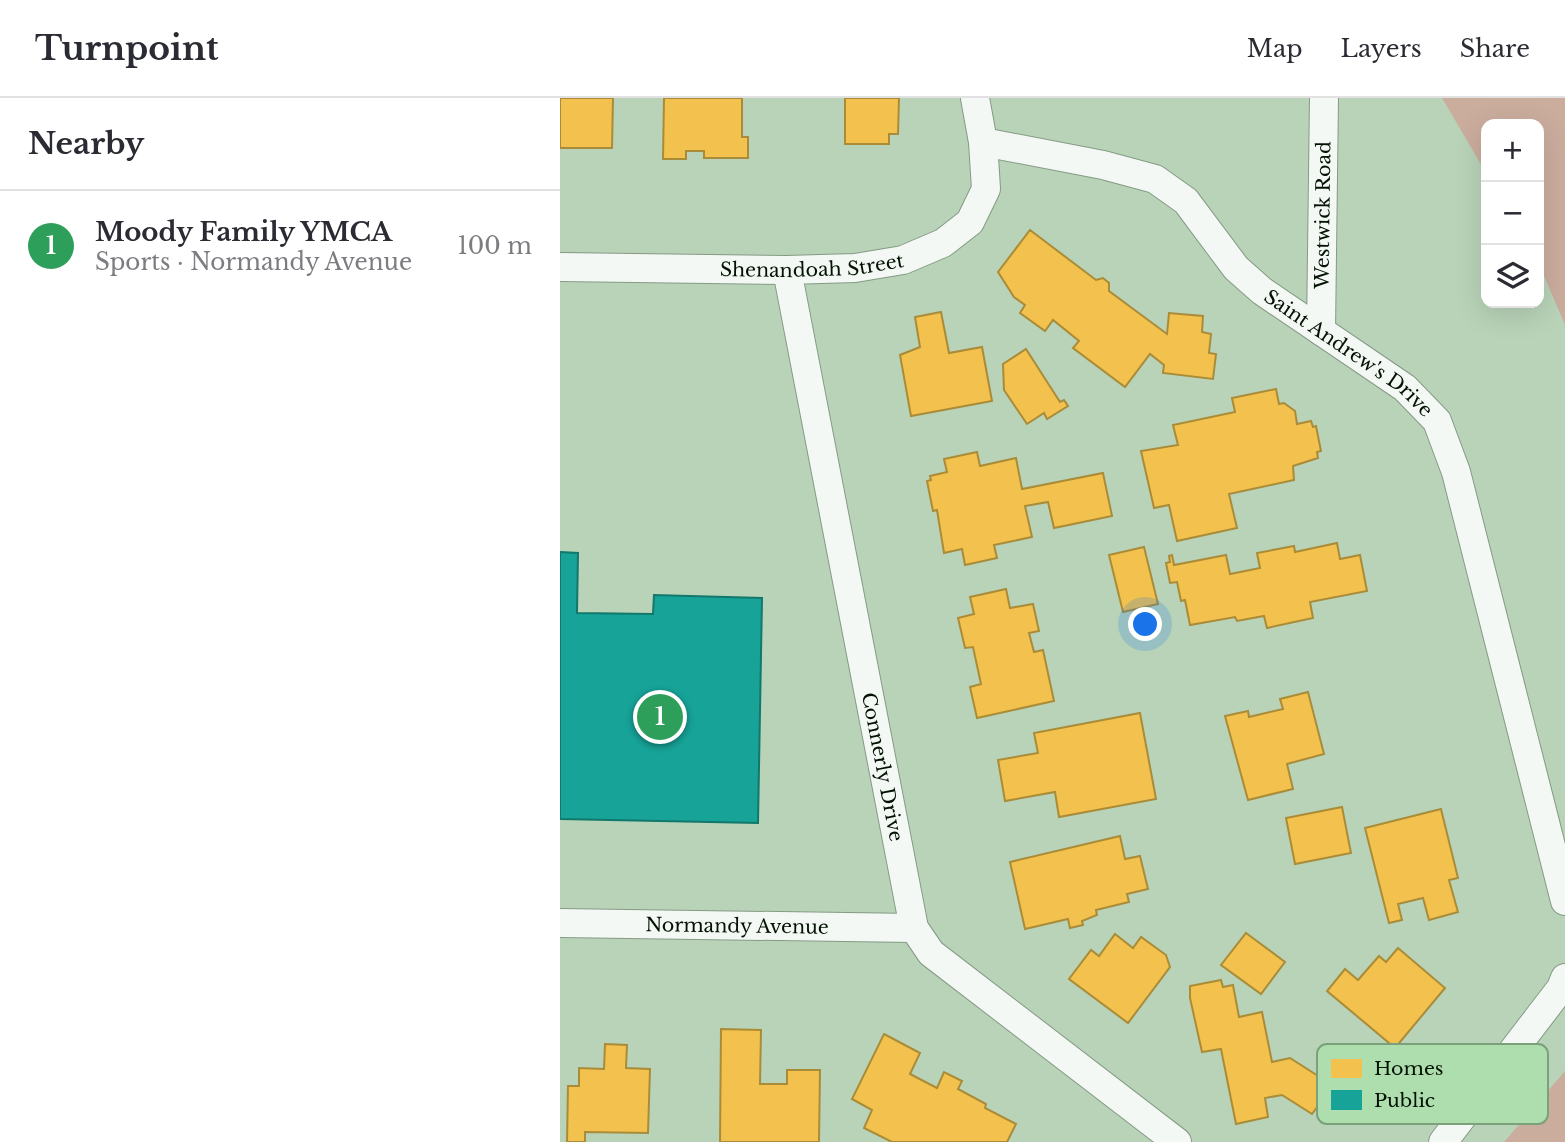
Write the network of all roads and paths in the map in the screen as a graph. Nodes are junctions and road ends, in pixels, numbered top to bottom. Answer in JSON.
{"nodes":[{"id":1,"x":975,"y":98,"type":"edge"},
{"id":2,"x":1324,"y":98,"type":"edge"},
{"id":3,"x":983,"y":142,"type":"junction"},
{"id":4,"x":560,"y":267,"type":"edge"},
{"id":5,"x":787,"y":270,"type":"junction"},
{"id":6,"x":1321,"y":331,"type":"junction"},
{"id":7,"x":1565,"y":901,"type":"edge"},
{"id":8,"x":560,"y":923,"type":"edge"},
{"id":9,"x":914,"y":928,"type":"junction"},
{"id":10,"x":1565,"y":978,"type":"edge"},
{"id":11,"x":1517,"y":1044,"type":"edge"},
{"id":12,"x":1457,"y":1124,"type":"edge"},
{"id":13,"x":1177,"y":1142,"type":"edge"},
{"id":14,"x":1443,"y":1142,"type":"edge"}],
"edges":[{"from":1,"to":3,"type":"street"},
{"from":2,"to":6,"type":"street","name":"Westwick Road"},
{"from":3,"to":5,"type":"street","name":"Shenandoah Street"},
{"from":3,"to":6,"type":"street","name":"Saint Andrew's Drive"},
{"from":4,"to":5,"type":"street","name":"Shenandoah Street"},
{"from":5,"to":9,"type":"street","name":"Connerly Drive"},
{"from":6,"to":7,"type":"street","name":"Saint Andrew's Drive"},
{"from":8,"to":9,"type":"street","name":"Normandy Avenue"},
{"from":9,"to":13,"type":"street","name":"Connerly Drive"},
{"from":10,"to":11,"type":"street"},
{"from":12,"to":14,"type":"street"}]}
